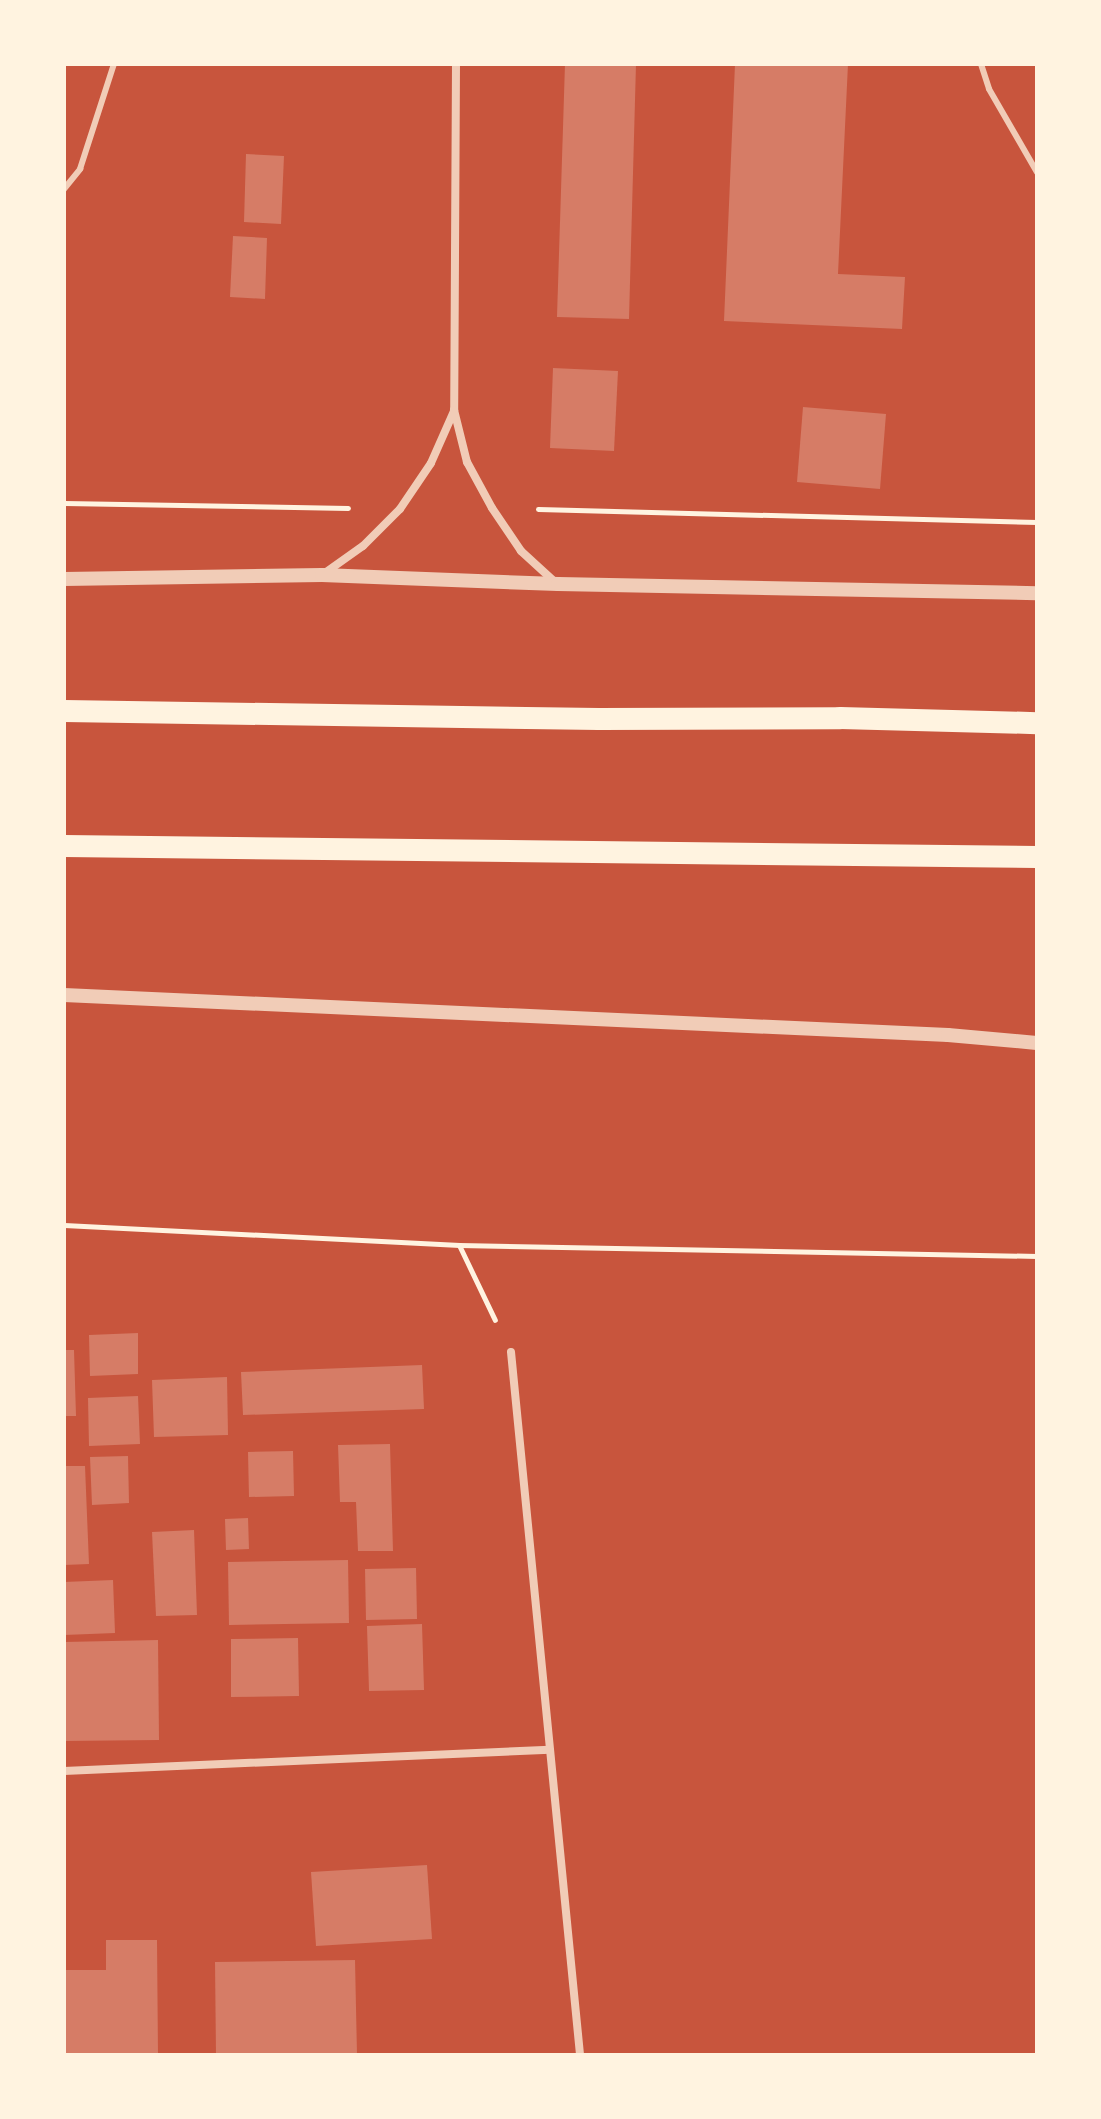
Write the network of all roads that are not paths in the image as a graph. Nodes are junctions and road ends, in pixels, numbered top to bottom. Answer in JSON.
{"nodes":[{"id":1,"x":114,"y":64,"type":"edge"},
{"id":2,"x":456,"y":64,"type":"edge"},
{"id":3,"x":981,"y":64,"type":"edge"},
{"id":4,"x":1037,"y":172,"type":"edge"},
{"id":5,"x":64,"y":189,"type":"edge"},
{"id":6,"x":454,"y":410,"type":"junction"},
{"id":7,"x":322,"y":575,"type":"junction"},
{"id":8,"x":64,"y":579,"type":"edge"},
{"id":9,"x":558,"y":584,"type":"junction"},
{"id":10,"x":1037,"y":593,"type":"edge"},
{"id":11,"x":64,"y":711,"type":"edge"},
{"id":12,"x":1037,"y":723,"type":"edge"},
{"id":13,"x":64,"y":846,"type":"edge"},
{"id":14,"x":1037,"y":857,"type":"edge"},
{"id":15,"x":64,"y":995,"type":"edge"},
{"id":16,"x":1037,"y":1043,"type":"edge"},
{"id":17,"x":511,"y":1352,"type":"road end"},
{"id":18,"x":550,"y":1750,"type":"junction"},
{"id":19,"x":64,"y":1771,"type":"edge"},
{"id":20,"x":580,"y":2055,"type":"edge"}],
"edges":[{"from":1,"to":5,"type":"lane"},
{"from":2,"to":6,"type":"street"},
{"from":3,"to":4,"type":"lane"},
{"from":6,"to":7,"type":"street"},
{"from":6,"to":9,"type":"street"},
{"from":7,"to":8,"type":"street"},
{"from":7,"to":9,"type":"street"},
{"from":9,"to":10,"type":"street"},
{"from":11,"to":12,"type":"highway"},
{"from":13,"to":14,"type":"highway"},
{"from":15,"to":16,"type":"street"},
{"from":17,"to":18,"type":"street"},
{"from":18,"to":19,"type":"street"},
{"from":18,"to":20,"type":"street"}]}
